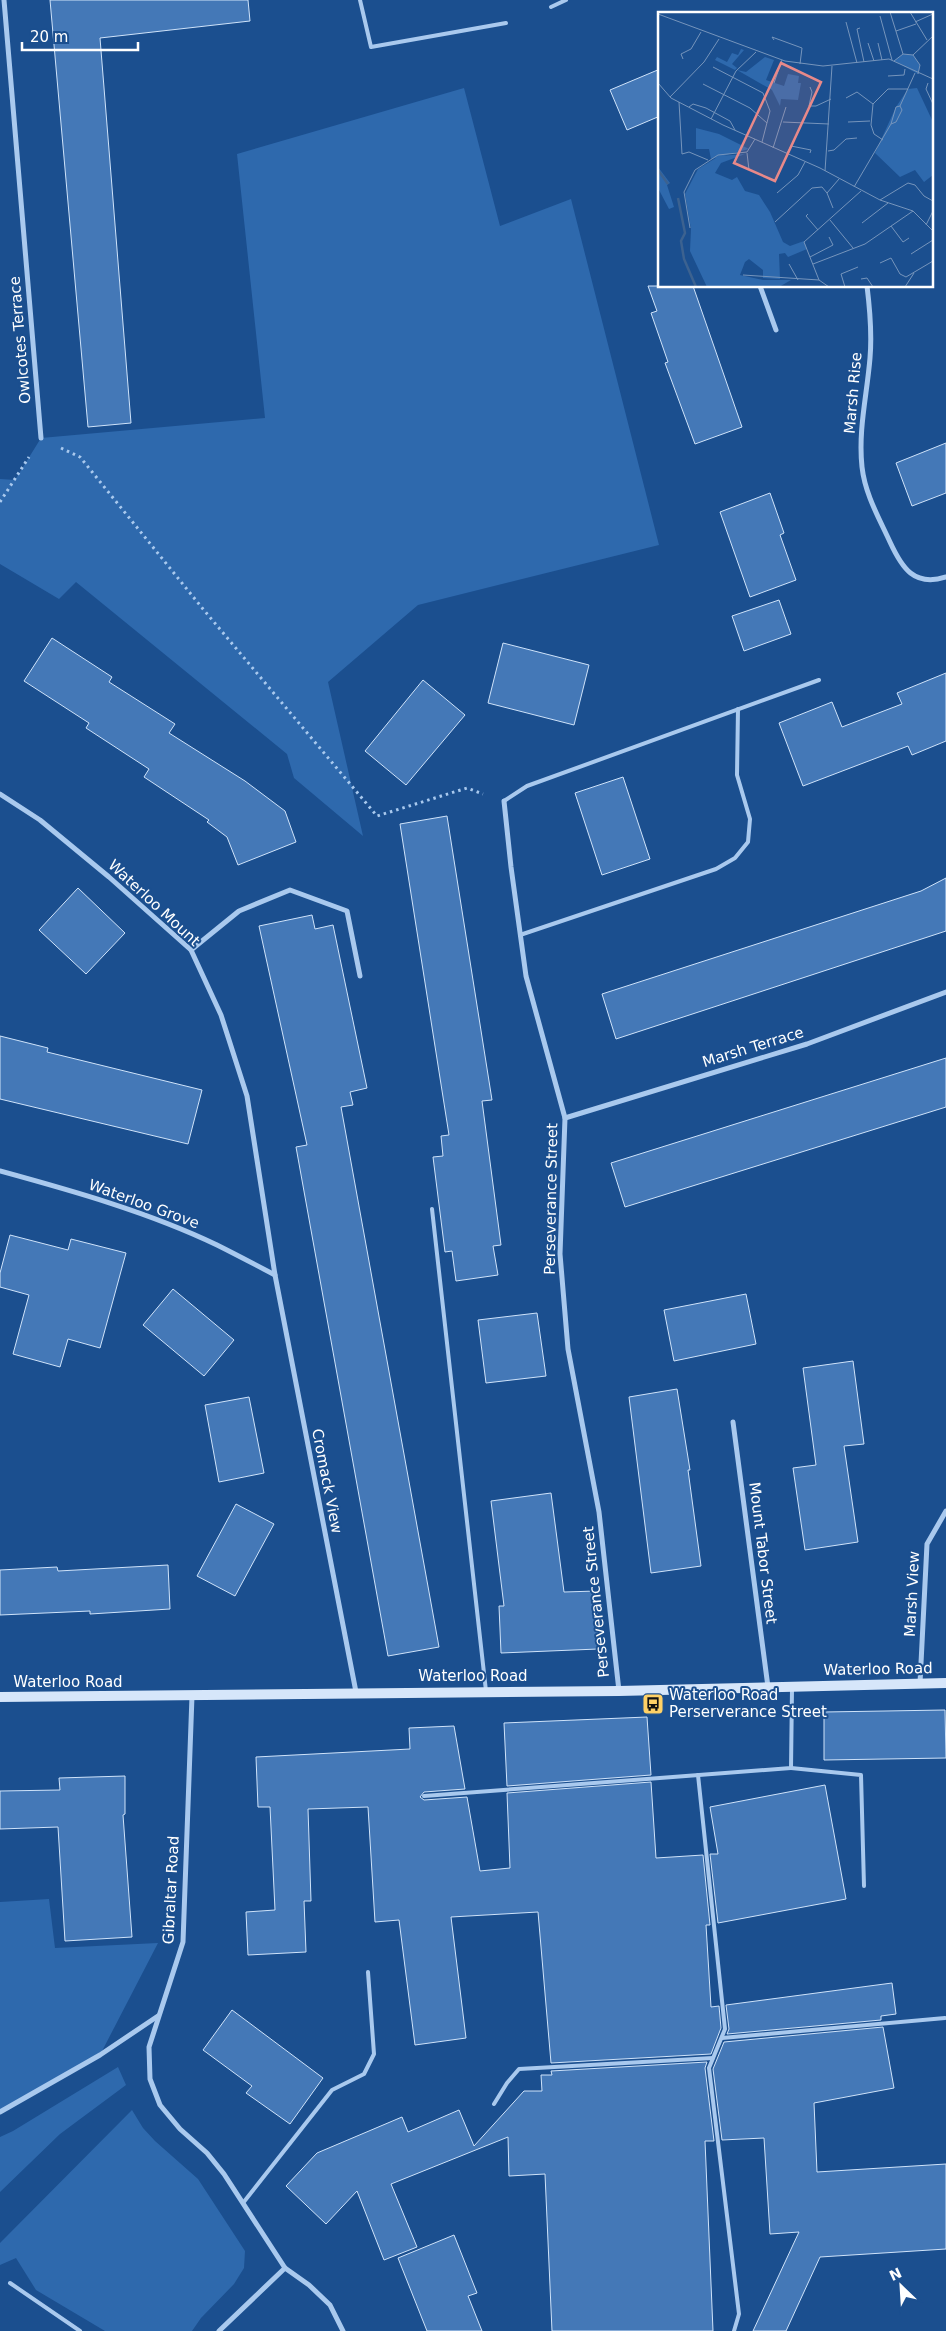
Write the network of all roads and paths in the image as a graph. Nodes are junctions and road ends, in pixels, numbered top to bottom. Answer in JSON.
{"nodes":[{"id":1,"x":4,"y":0,"type":"edge"},
{"id":2,"x":360,"y":0,"type":"edge"},
{"id":3,"x":566,"y":0,"type":"edge"},
{"id":4,"x":551,"y":7,"type":"dead end"},
{"id":5,"x":506,"y":23,"type":"dead end"},
{"id":6,"x":761,"y":288,"type":"edge"},
{"id":7,"x":867,"y":288,"type":"edge"},
{"id":8,"x":776,"y":330,"type":"dead end"},
{"id":9,"x":41,"y":438,"type":"junction"},
{"id":10,"x":0,"y":502,"type":"edge"},
{"id":11,"x":946,"y":577,"type":"edge"},
{"id":12,"x":819,"y":680,"type":"dead end"},
{"id":13,"x":738,"y":709,"type":"junction"},
{"id":14,"x":0,"y":794,"type":"edge"},
{"id":15,"x":504,"y":801,"type":"junction"},
{"id":16,"x":520,"y":935,"type":"junction"},
{"id":17,"x":191,"y":950,"type":"junction"},
{"id":18,"x":360,"y":976,"type":"dead end"},
{"id":19,"x":946,"y":992,"type":"edge"},
{"id":20,"x":565,"y":1118,"type":"junction"},
{"id":21,"x":0,"y":1171,"type":"edge"},
{"id":22,"x":432,"y":1209,"type":"dead end"},
{"id":23,"x":275,"y":1275,"type":"junction"},
{"id":24,"x":734,"y":1422,"type":"dead end"},
{"id":25,"x":946,"y":1511,"type":"edge"},
{"id":26,"x":920,"y":1683,"type":"junction"},
{"id":27,"x":946,"y":1683,"type":"edge"},
{"id":28,"x":792,"y":1686,"type":"junction"},
{"id":29,"x":768,"y":1687,"type":"junction"},
{"id":30,"x":486,"y":1691,"type":"junction"},
{"id":31,"x":618,"y":1691,"type":"junction"},
{"id":32,"x":356,"y":1692,"type":"junction"},
{"id":33,"x":192,"y":1696,"type":"junction"},
{"id":34,"x":0,"y":1698,"type":"edge"},
{"id":35,"x":791,"y":1768,"type":"junction"},
{"id":36,"x":698,"y":1774,"type":"junction"},
{"id":37,"x":424,"y":1796,"type":"dead end"},
{"id":38,"x":864,"y":1886,"type":"dead end"},
{"id":39,"x":368,"y":1972,"type":"dead end"},
{"id":40,"x":158,"y":2016,"type":"junction"},
{"id":41,"x":945,"y":2018,"type":"edge"},
{"id":42,"x":722,"y":2038,"type":"junction"},
{"id":43,"x":713,"y":2058,"type":"junction"},
{"id":44,"x":494,"y":2104,"type":"dead end"},
{"id":45,"x":0,"y":2112,"type":"edge"},
{"id":46,"x":242,"y":2203,"type":"junction"},
{"id":47,"x":285,"y":2268,"type":"junction"},
{"id":48,"x":10,"y":2283,"type":"dead end"},
{"id":49,"x":80,"y":2331,"type":"edge"},
{"id":50,"x":219,"y":2331,"type":"edge"},
{"id":51,"x":343,"y":2331,"type":"edge"},
{"id":52,"x":734,"y":2331,"type":"edge"}],
"edges":[{"from":1,"to":9,"type":"street","name":"Owlcotes Terrace"},
{"from":2,"to":5,"type":"lane"},
{"from":3,"to":4,"type":"lane"},
{"from":6,"to":8,"type":"street"},
{"from":7,"to":11,"type":"street","name":"Marsh Rise"},
{"from":9,"to":10,"type":"path"},
{"from":9,"to":15,"type":"path"},
{"from":12,"to":13,"type":"lane"},
{"from":13,"to":15,"type":"lane"},
{"from":13,"to":16,"type":"lane"},
{"from":14,"to":17,"type":"street","name":"Waterloo Mount"},
{"from":15,"to":16,"type":"street","name":"Perseverance Street"},
{"from":16,"to":20,"type":"street","name":"Perseverance Street"},
{"from":17,"to":18,"type":"street"},
{"from":17,"to":23,"type":"street","name":"Waterloo Mount"},
{"from":19,"to":20,"type":"street","name":"Marsh Terrace"},
{"from":20,"to":31,"type":"street","name":"Perseverance Street"},
{"from":21,"to":23,"type":"street","name":"Waterloo Grove"},
{"from":22,"to":30,"type":"lane"},
{"from":23,"to":32,"type":"street","name":"Cromack View"},
{"from":24,"to":29,"type":"street","name":"Mount Tabor Street"},
{"from":25,"to":26,"type":"street","name":"Marsh View"},
{"from":26,"to":27,"type":"main road","name":"Waterloo Road"},
{"from":26,"to":28,"type":"main road","name":"Waterloo Road"},
{"from":28,"to":29,"type":"main road","name":"Waterloo Road"},
{"from":28,"to":35,"type":"lane"},
{"from":29,"to":31,"type":"main road","name":"Waterloo Road"},
{"from":30,"to":31,"type":"main road","name":"Waterloo Road"},
{"from":30,"to":32,"type":"main road","name":"Waterloo Road"},
{"from":32,"to":33,"type":"main road","name":"Waterloo Road"},
{"from":33,"to":34,"type":"main road","name":"Waterloo Road"},
{"from":33,"to":40,"type":"street","name":"Gibraltar Road"},
{"from":35,"to":36,"type":"lane"},
{"from":35,"to":38,"type":"lane"},
{"from":36,"to":37,"type":"lane"},
{"from":36,"to":42,"type":"lane"},
{"from":39,"to":46,"type":"lane"},
{"from":40,"to":45,"type":"street"},
{"from":40,"to":46,"type":"street","name":"Gibraltar Road"},
{"from":41,"to":42,"type":"lane"},
{"from":42,"to":43,"type":"lane"},
{"from":43,"to":44,"type":"lane"},
{"from":43,"to":52,"type":"lane"},
{"from":46,"to":47,"type":"street","name":"Gibraltar Road"},
{"from":47,"to":50,"type":"street"},
{"from":47,"to":51,"type":"street"},
{"from":48,"to":49,"type":"lane"}]}
